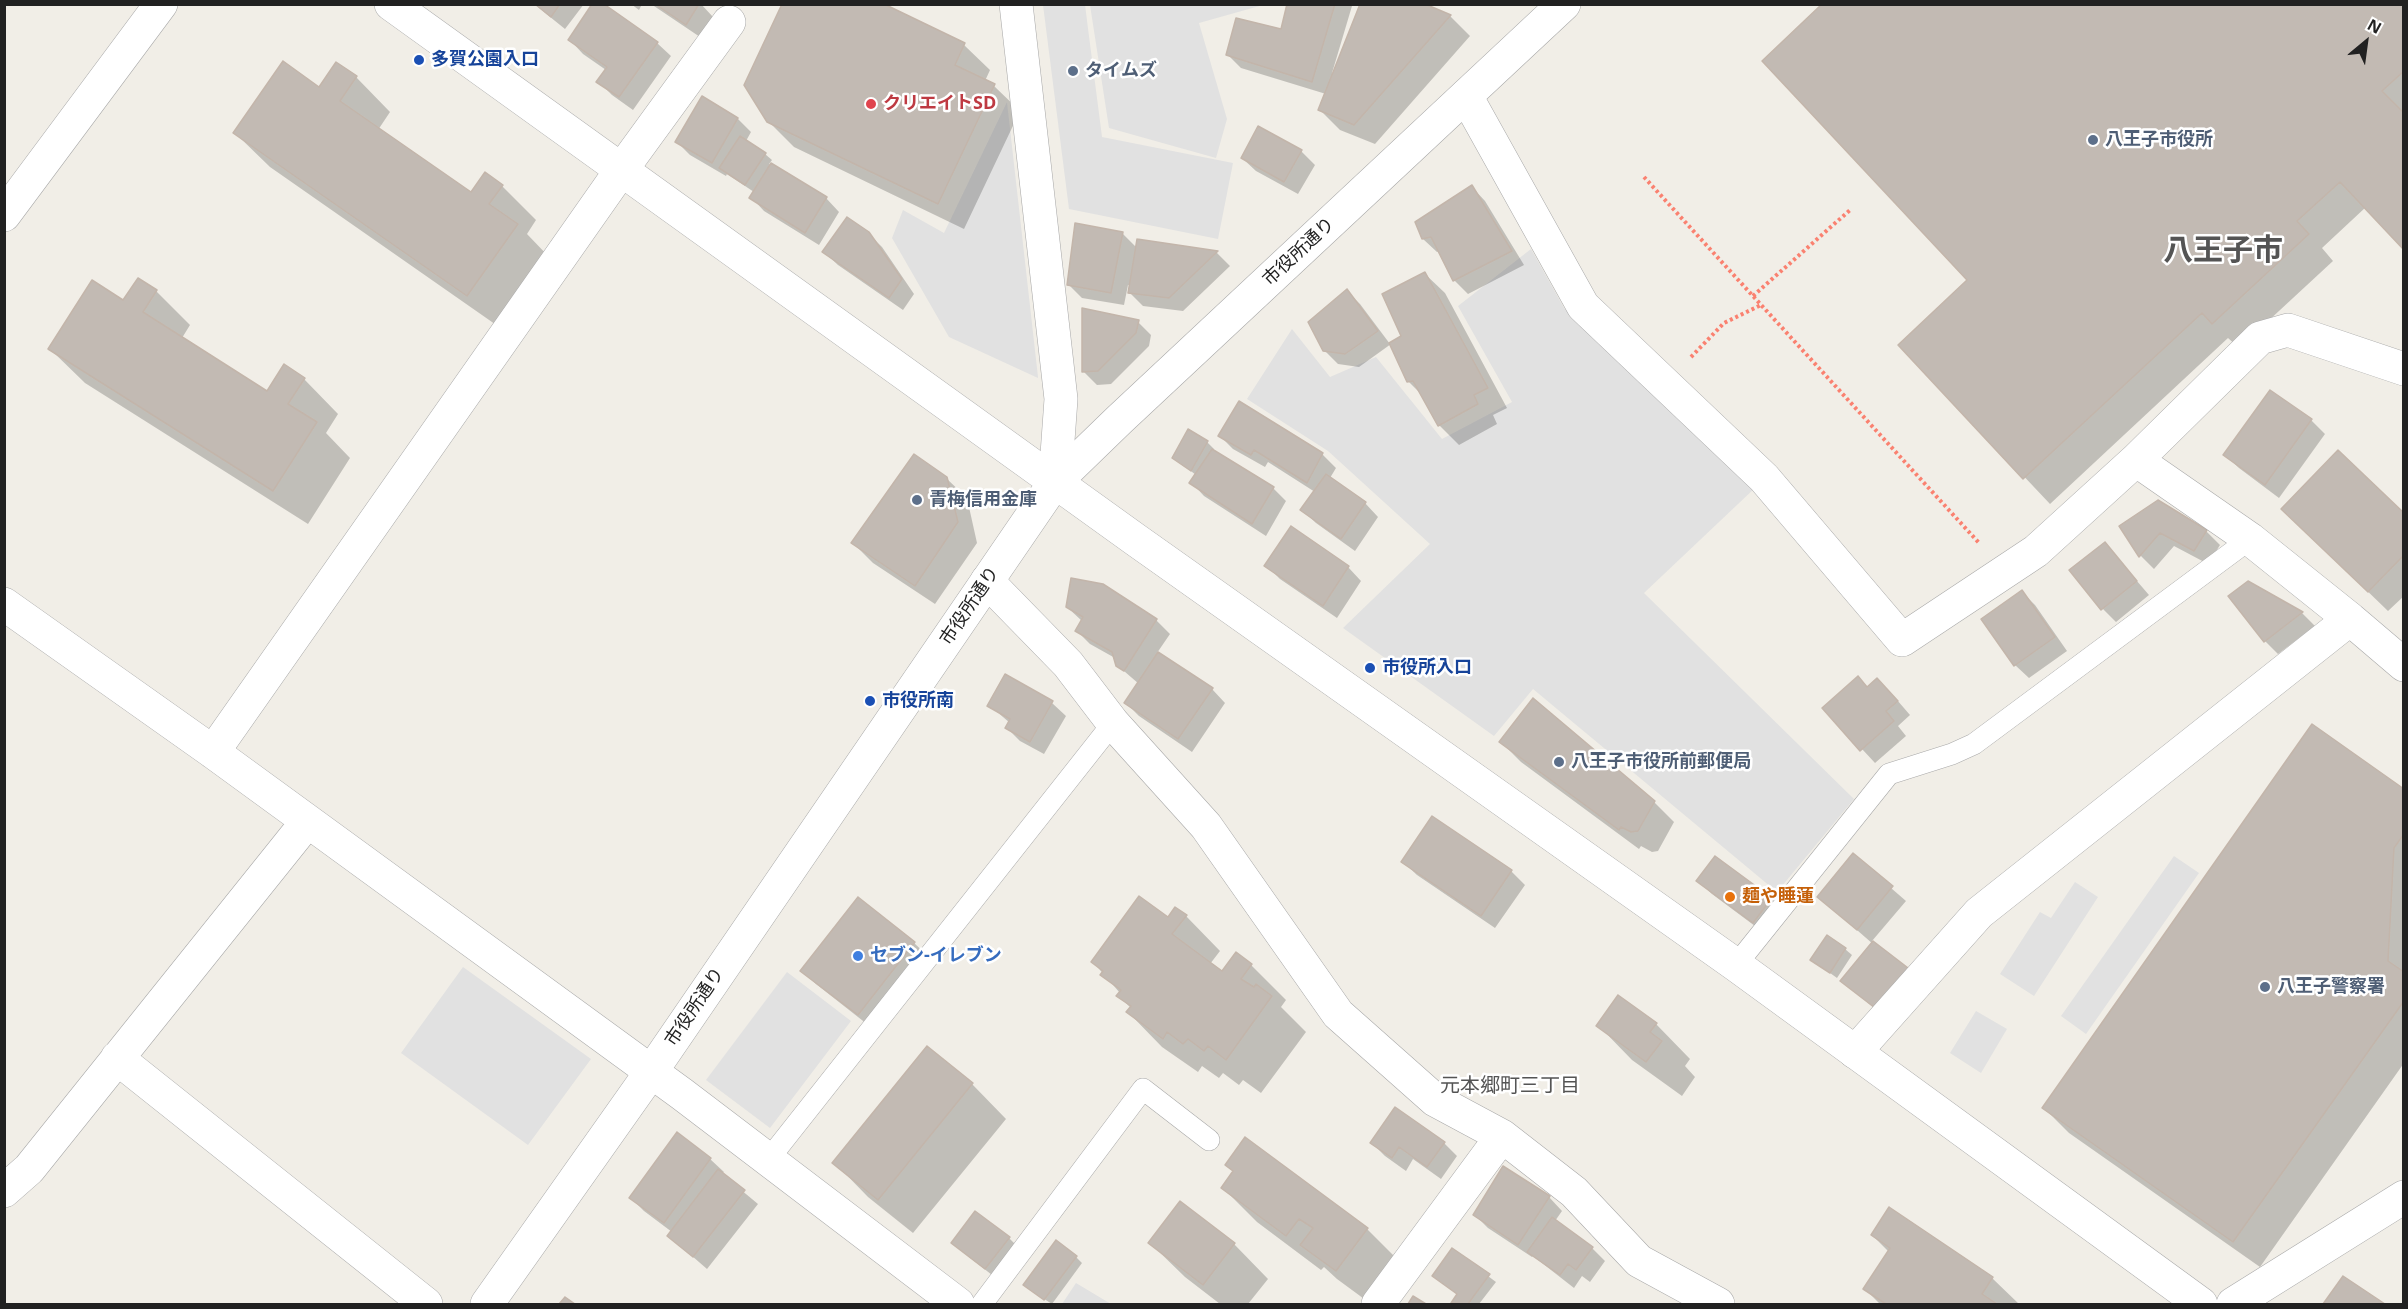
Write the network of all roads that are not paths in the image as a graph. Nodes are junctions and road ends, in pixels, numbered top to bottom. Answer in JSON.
{"nodes":[{"id":1,"x":161,"y":4,"type":"edge"},
{"id":2,"x":391,"y":4,"type":"edge"},
{"id":3,"x":1016,"y":4,"type":"edge"},
{"id":4,"x":1564,"y":4,"type":"edge"},
{"id":5,"x":728,"y":13,"type":"edge"},
{"id":6,"x":1466,"y":96,"type":"junction"},
{"id":7,"x":622,"y":169,"type":"junction"},
{"id":8,"x":4,"y":215,"type":"edge"},
{"id":9,"x":2403,"y":369,"type":"edge"},
{"id":10,"x":2136,"y":460,"type":"junction"},
{"id":11,"x":1055,"y":482,"type":"junction"},
{"id":12,"x":2250,"y":539,"type":"junction"},
{"id":13,"x":987,"y":581,"type":"junction"},
{"id":14,"x":4,"y":604,"type":"edge"},
{"id":15,"x":2350,"y":619,"type":"junction"},
{"id":16,"x":2403,"y":665,"type":"edge"},
{"id":17,"x":1113,"y":723,"type":"junction"},
{"id":18,"x":213,"y":752,"type":"junction"},
{"id":19,"x":307,"y":822,"type":"junction"},
{"id":20,"x":1736,"y":965,"type":"junction"},
{"id":21,"x":1855,"y":1052,"type":"junction"},
{"id":22,"x":117,"y":1058,"type":"junction"},
{"id":23,"x":651,"y":1072,"type":"junction"},
{"id":24,"x":1502,"y":1136,"type":"junction"},
{"id":25,"x":1209,"y":1140,"type":"dead end"},
{"id":26,"x":768,"y":1161,"type":"junction"},
{"id":27,"x":4,"y":1191,"type":"edge"},
{"id":28,"x":2403,"y":1197,"type":"edge"},
{"id":29,"x":426,"y":1305,"type":"edge"},
{"id":30,"x":487,"y":1305,"type":"edge"},
{"id":31,"x":958,"y":1305,"type":"edge"},
{"id":32,"x":982,"y":1305,"type":"edge"},
{"id":33,"x":1378,"y":1305,"type":"edge"},
{"id":34,"x":1718,"y":1305,"type":"edge"},
{"id":35,"x":2202,"y":1305,"type":"edge"},
{"id":36,"x":2233,"y":1305,"type":"edge"}],
"edges":[{"from":1,"to":8,"type":"street"},
{"from":2,"to":7,"type":"street"},
{"from":3,"to":11,"type":"street"},
{"from":4,"to":6,"type":"street","name":"市役所通り"},
{"from":5,"to":7,"type":"street"},
{"from":6,"to":10,"type":"street"},
{"from":6,"to":11,"type":"street","name":"市役所通り"},
{"from":7,"to":11,"type":"street"},
{"from":7,"to":18,"type":"street"},
{"from":9,"to":10,"type":"street"},
{"from":10,"to":12,"type":"street"},
{"from":11,"to":13,"type":"street","name":"市役所通り"},
{"from":11,"to":20,"type":"street"},
{"from":12,"to":15,"type":"street"},
{"from":12,"to":20,"type":"lane"},
{"from":13,"to":17,"type":"street"},
{"from":13,"to":23,"type":"street","name":"市役所通り"},
{"from":14,"to":18,"type":"street"},
{"from":15,"to":16,"type":"street"},
{"from":15,"to":21,"type":"street"},
{"from":17,"to":24,"type":"street"},
{"from":17,"to":26,"type":"lane"},
{"from":18,"to":19,"type":"street"},
{"from":19,"to":22,"type":"street"},
{"from":19,"to":23,"type":"street"},
{"from":20,"to":21,"type":"street"},
{"from":21,"to":35,"type":"street"},
{"from":22,"to":27,"type":"street"},
{"from":22,"to":29,"type":"street"},
{"from":23,"to":26,"type":"street"},
{"from":23,"to":30,"type":"street","name":"市役所通り"},
{"from":24,"to":33,"type":"street"},
{"from":24,"to":34,"type":"street"},
{"from":25,"to":32,"type":"lane"},
{"from":26,"to":31,"type":"street"},
{"from":28,"to":36,"type":"street"}]}
